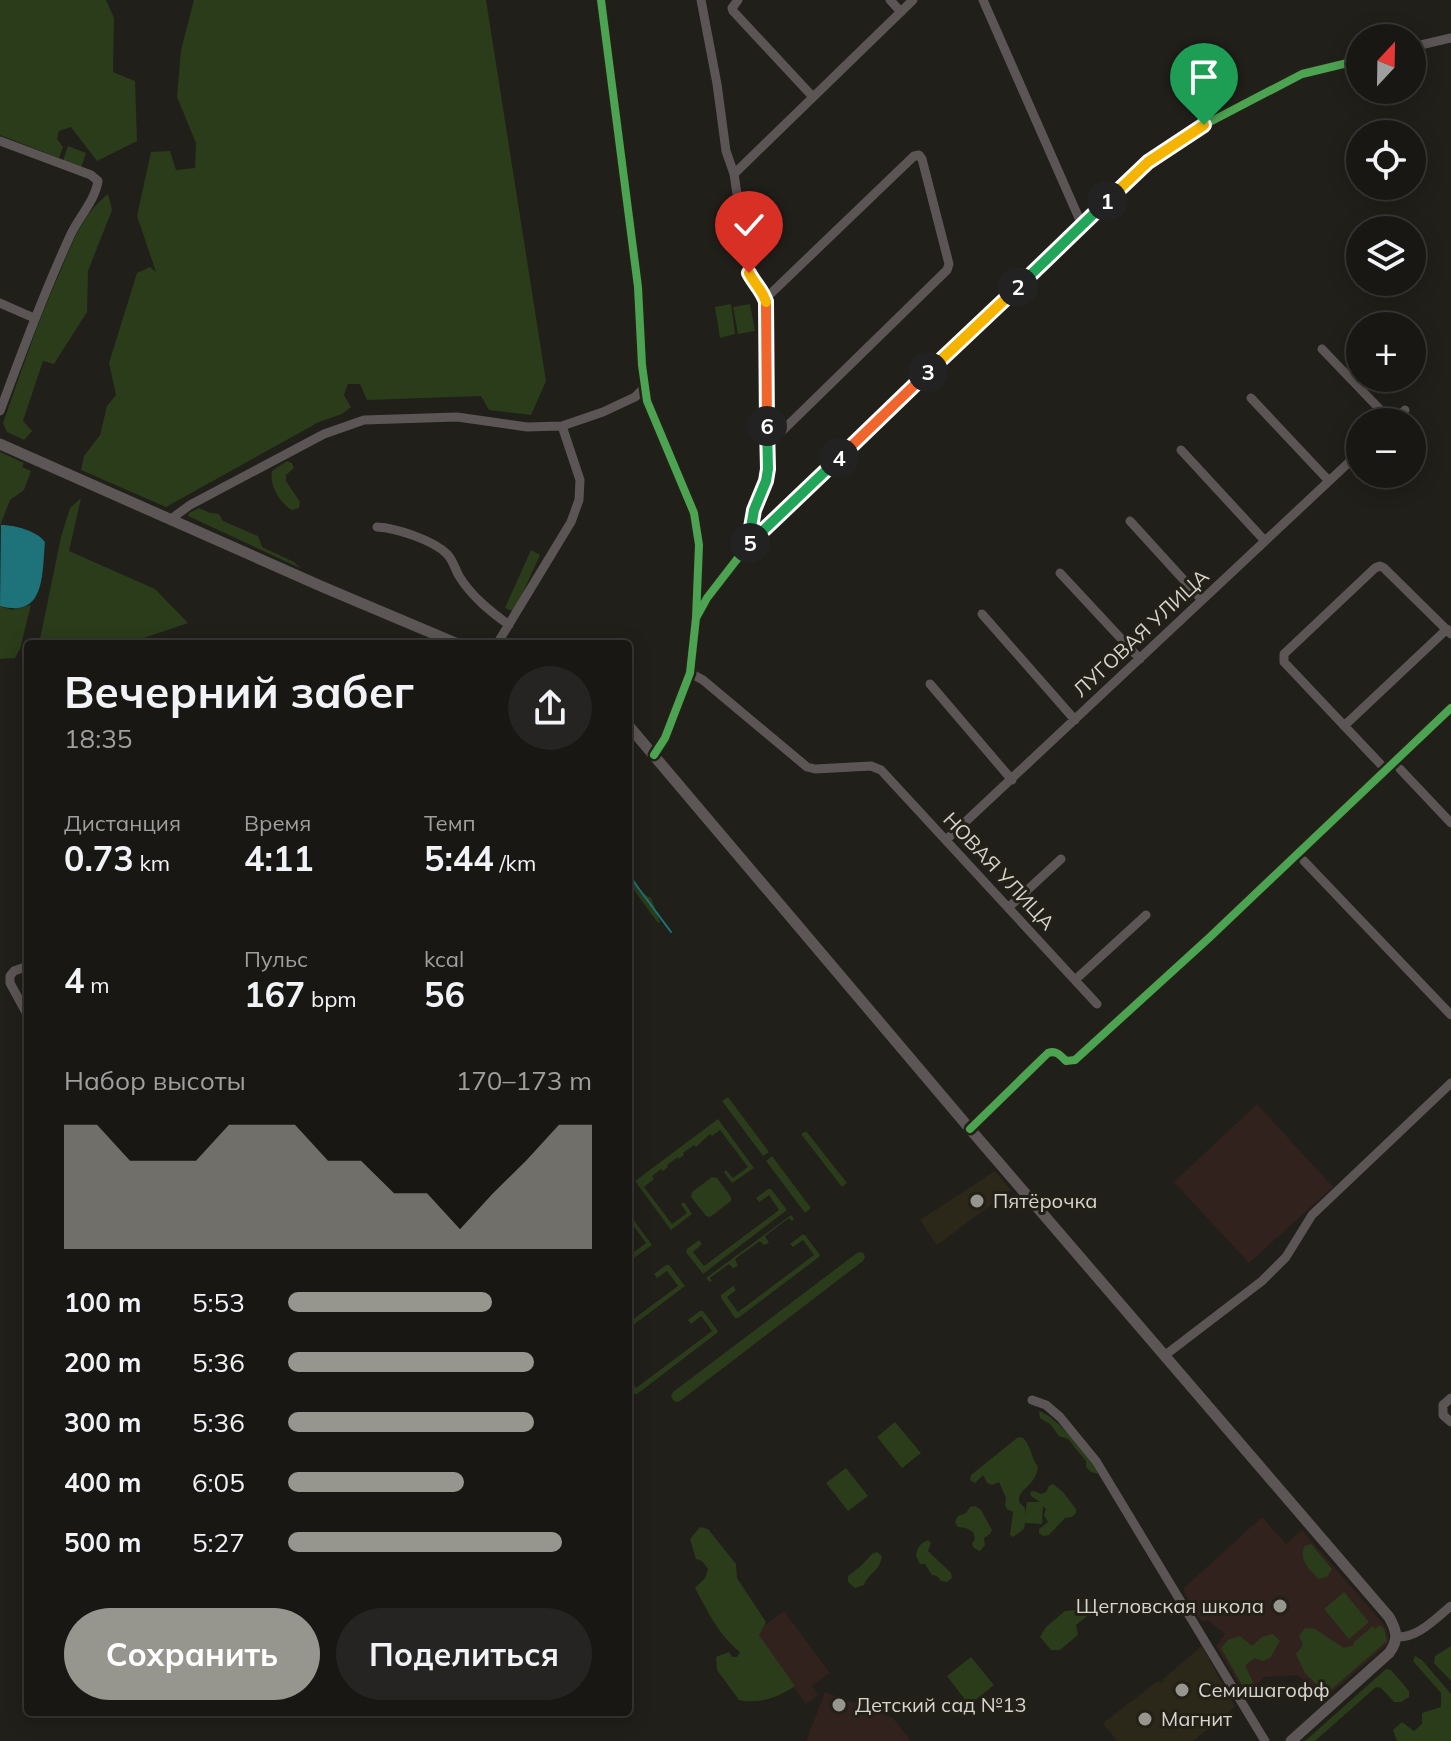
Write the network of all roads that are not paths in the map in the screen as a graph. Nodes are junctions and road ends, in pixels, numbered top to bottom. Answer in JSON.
{"nodes":[{"id":1,"x":601,"y":0,"type":"edge"},
{"id":2,"x":701,"y":0,"type":"edge"},
{"id":3,"x":738,"y":0,"type":"edge"},
{"id":4,"x":890,"y":0,"type":"edge"},
{"id":5,"x":913,"y":0,"type":"edge"},
{"id":6,"x":983,"y":0,"type":"edge"},
{"id":7,"x":901,"y":12,"type":"junction"},
{"id":8,"x":1451,"y":38,"type":"edge"},
{"id":9,"x":1426,"y":44,"type":"edge"},
{"id":10,"x":1346,"y":63,"type":"edge"},
{"id":11,"x":813,"y":97,"type":"junction"},
{"id":12,"x":0,"y":141,"type":"edge"},
{"id":13,"x":734,"y":174,"type":"junction"},
{"id":14,"x":1082,"y":225,"type":"junction"},
{"id":15,"x":765,"y":299,"type":"junction"},
{"id":16,"x":0,"y":303,"type":"edge"},
{"id":17,"x":34,"y":318,"type":"junction"},
{"id":18,"x":1322,"y":349,"type":"dead end"},
{"id":19,"x":645,"y":387,"type":"junction"},
{"id":20,"x":1251,"y":398,"type":"dead end"},
{"id":21,"x":1379,"y":408,"type":"edge"},
{"id":22,"x":0,"y":411,"type":"edge"},
{"id":23,"x":562,"y":426,"type":"junction"},
{"id":24,"x":767,"y":443,"type":"junction"},
{"id":25,"x":0,"y":444,"type":"edge"},
{"id":26,"x":1181,"y":450,"type":"dead end"},
{"id":27,"x":1346,"y":465,"type":"edge"},
{"id":28,"x":1329,"y":481,"type":"junction"},
{"id":29,"x":171,"y":519,"type":"junction"},
{"id":30,"x":1130,"y":521,"type":"dead end"},
{"id":31,"x":377,"y":527,"type":"dead end"},
{"id":32,"x":1265,"y":541,"type":"junction"},
{"id":33,"x":748,"y":545,"type":"junction"},
{"id":34,"x":1060,"y":573,"type":"dead end"},
{"id":35,"x":1202,"y":600,"type":"junction"},
{"id":36,"x":982,"y":614,"type":"dead end"},
{"id":37,"x":696,"y":618,"type":"junction"},
{"id":38,"x":509,"y":625,"type":"junction"},
{"id":39,"x":1449,"y":632,"type":"edge"},
{"id":40,"x":449,"y":640,"type":"edge"},
{"id":41,"x":500,"y":640,"type":"edge"},
{"id":42,"x":1140,"y":659,"type":"junction"},
{"id":43,"x":690,"y":673,"type":"junction"},
{"id":44,"x":930,"y":684,"type":"dead end"},
{"id":45,"x":1451,"y":708,"type":"edge"},
{"id":46,"x":1075,"y":720,"type":"junction"},
{"id":47,"x":1344,"y":726,"type":"junction"},
{"id":48,"x":632,"y":730,"type":"edge"},
{"id":49,"x":654,"y":755,"type":"junction"},
{"id":50,"x":1400,"y":769,"type":"dead end"},
{"id":51,"x":1386,"y":770,"type":"junction"},
{"id":52,"x":1012,"y":780,"type":"junction"},
{"id":53,"x":1451,"y":823,"type":"edge"},
{"id":54,"x":946,"y":840,"type":"junction"},
{"id":55,"x":1061,"y":859,"type":"dead end"},
{"id":56,"x":1304,"y":861,"type":"dead end"},
{"id":57,"x":1009,"y":907,"type":"junction"},
{"id":58,"x":1146,"y":915,"type":"dead end"},
{"id":59,"x":24,"y":967,"type":"edge"},
{"id":60,"x":1075,"y":980,"type":"junction"},
{"id":61,"x":1097,"y":1004,"type":"dead end"},
{"id":62,"x":24,"y":1009,"type":"edge"},
{"id":63,"x":1451,"y":1015,"type":"edge"},
{"id":64,"x":1451,"y":1083,"type":"edge"},
{"id":65,"x":970,"y":1129,"type":"junction"},
{"id":66,"x":1164,"y":1356,"type":"junction"},
{"id":67,"x":1032,"y":1400,"type":"dead end"},
{"id":68,"x":1447,"y":1402,"type":"edge"},
{"id":69,"x":1451,"y":1422,"type":"edge"},
{"id":70,"x":1451,"y":1606,"type":"edge"},
{"id":71,"x":1397,"y":1637,"type":"junction"},
{"id":72,"x":1265,"y":1741,"type":"edge"},
{"id":73,"x":1291,"y":1741,"type":"edge"}],
"edges":[{"from":1,"to":19,"type":"street"},
{"from":2,"to":13,"type":"street"},
{"from":3,"to":11,"type":"street"},
{"from":4,"to":7,"type":"street"},
{"from":5,"to":7,"type":"street"},
{"from":6,"to":14,"type":"street"},
{"from":7,"to":11,"type":"street"},
{"from":8,"to":9,"type":"street"},
{"from":10,"to":14,"type":"street"},
{"from":11,"to":13,"type":"street"},
{"from":12,"to":17,"type":"street"},
{"from":13,"to":15,"type":"street"},
{"from":14,"to":33,"type":"street"},
{"from":15,"to":24,"type":"street"},
{"from":15,"to":24,"type":"street"},
{"from":16,"to":17,"type":"street"},
{"from":17,"to":22,"type":"street"},
{"from":18,"to":21,"type":"street"},
{"from":19,"to":23,"type":"street"},
{"from":19,"to":37,"type":"street"},
{"from":20,"to":28,"type":"street"},
{"from":23,"to":29,"type":"street"},
{"from":23,"to":38,"type":"street"},
{"from":24,"to":33,"type":"street"},
{"from":25,"to":29,"type":"main road"},
{"from":26,"to":32,"type":"street"},
{"from":27,"to":28,"type":"street","name":"ЛУГОВАЯ УЛИЦА"},
{"from":28,"to":32,"type":"street","name":"ЛУГОВАЯ УЛИЦА"},
{"from":29,"to":40,"type":"main road"},
{"from":30,"to":35,"type":"street"},
{"from":31,"to":38,"type":"street"},
{"from":32,"to":35,"type":"street","name":"ЛУГОВАЯ УЛИЦА"},
{"from":33,"to":37,"type":"street"},
{"from":34,"to":42,"type":"street"},
{"from":35,"to":42,"type":"street","name":"ЛУГОВАЯ УЛИЦА"},
{"from":36,"to":46,"type":"street"},
{"from":37,"to":43,"type":"street"},
{"from":38,"to":41,"type":"street"},
{"from":39,"to":47,"type":"street"},
{"from":39,"to":47,"type":"street"},
{"from":42,"to":46,"type":"street","name":"ЛУГОВАЯ УЛИЦА"},
{"from":43,"to":49,"type":"street"},
{"from":43,"to":54,"type":"street","name":"НОВАЯ УЛИЦА"},
{"from":44,"to":52,"type":"street"},
{"from":45,"to":51,"type":"street"},
{"from":46,"to":52,"type":"street","name":"ЛУГОВАЯ УЛИЦА"},
{"from":47,"to":51,"type":"street"},
{"from":48,"to":49,"type":"main road"},
{"from":49,"to":65,"type":"main road"},
{"from":50,"to":53,"type":"street"},
{"from":51,"to":65,"type":"street"},
{"from":52,"to":54,"type":"street","name":"ЛУГОВАЯ УЛИЦА"},
{"from":54,"to":57,"type":"street","name":"НОВАЯ УЛИЦА"},
{"from":55,"to":57,"type":"street"},
{"from":56,"to":63,"type":"street"},
{"from":57,"to":60,"type":"street","name":"НОВАЯ УЛИЦА"},
{"from":58,"to":60,"type":"street"},
{"from":59,"to":62,"type":"street"},
{"from":60,"to":61,"type":"street","name":"НОВАЯ УЛИЦА"},
{"from":64,"to":66,"type":"street"},
{"from":65,"to":66,"type":"main road"},
{"from":66,"to":71,"type":"main road"},
{"from":67,"to":72,"type":"street"},
{"from":68,"to":69,"type":"street"},
{"from":70,"to":71,"type":"street"},
{"from":71,"to":73,"type":"main road"}]}
